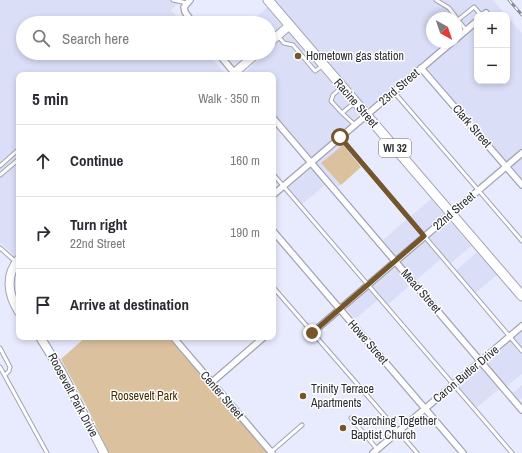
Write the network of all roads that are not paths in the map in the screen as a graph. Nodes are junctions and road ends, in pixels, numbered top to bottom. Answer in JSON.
{"nodes":[{"id":1,"x":173,"y":0,"type":"edge"},
{"id":2,"x":268,"y":0,"type":"edge"},
{"id":3,"x":436,"y":0,"type":"edge"},
{"id":4,"x":187,"y":3,"type":"edge"},
{"id":5,"x":452,"y":12,"type":"edge"},
{"id":6,"x":481,"y":12,"type":"edge"},
{"id":7,"x":188,"y":16,"type":"edge"},
{"id":8,"x":462,"y":17,"type":"edge"},
{"id":9,"x":474,"y":23,"type":"edge"},
{"id":10,"x":290,"y":25,"type":"junction"},
{"id":11,"x":462,"y":25,"type":"edge"},
{"id":12,"x":466,"y":30,"type":"junction"},
{"id":13,"x":462,"y":34,"type":"edge"},
{"id":14,"x":278,"y":36,"type":"joint"},
{"id":15,"x":300,"y":38,"type":"junction"},
{"id":16,"x":293,"y":44,"type":"junction"},
{"id":17,"x":445,"y":48,"type":"edge"},
{"id":18,"x":223,"y":60,"type":"edge"},
{"id":19,"x":249,"y":60,"type":"edge"},
{"id":20,"x":324,"y":65,"type":"junction"},
{"id":21,"x":421,"y":68,"type":"junction"},
{"id":22,"x":232,"y":72,"type":"edge"},
{"id":23,"x":236,"y":72,"type":"edge"},
{"id":24,"x":342,"y":87,"type":"junction"},
{"id":25,"x":393,"y":92,"type":"junction"},
{"id":26,"x":355,"y":102,"type":"junction"},
{"id":27,"x":342,"y":113,"type":"junction"},
{"id":28,"x":366,"y":115,"type":"junction"},
{"id":29,"x":276,"y":121,"type":"edge"},
{"id":30,"x":354,"y":125,"type":"junction"},
{"id":31,"x":340,"y":137,"type":"junction"},
{"id":32,"x":16,"y":152,"type":"edge"},
{"id":33,"x":522,"y":153,"type":"edge"},
{"id":34,"x":16,"y":162,"type":"edge"},
{"id":35,"x":311,"y":162,"type":"junction"},
{"id":36,"x":0,"y":166,"type":"edge"},
{"id":37,"x":506,"y":167,"type":"junction"},
{"id":38,"x":0,"y":175,"type":"edge"},
{"id":39,"x":276,"y":178,"type":"edge"},
{"id":40,"x":522,"y":185,"type":"edge"},
{"id":41,"x":283,"y":186,"type":"junction"},
{"id":42,"x":478,"y":190,"type":"junction"},
{"id":43,"x":276,"y":192,"type":"edge"},
{"id":44,"x":451,"y":214,"type":"junction"},
{"id":45,"x":276,"y":234,"type":"edge"},
{"id":46,"x":424,"y":236,"type":"junction"},
{"id":47,"x":522,"y":241,"type":"edge"},
{"id":48,"x":0,"y":248,"type":"edge"},
{"id":49,"x":16,"y":259,"type":"edge"},
{"id":50,"x":395,"y":261,"type":"junction"},
{"id":51,"x":16,"y":264,"type":"edge"},
{"id":52,"x":367,"y":285,"type":"junction"},
{"id":53,"x":276,"y":291,"type":"edge"},
{"id":54,"x":522,"y":296,"type":"edge"},
{"id":55,"x":16,"y":305,"type":"edge"},
{"id":56,"x":340,"y":309,"type":"junction"},
{"id":57,"x":522,"y":326,"type":"edge"},
{"id":58,"x":312,"y":333,"type":"junction"},
{"id":59,"x":509,"y":336,"type":"junction"},
{"id":60,"x":42,"y":340,"type":"edge"},
{"id":61,"x":176,"y":340,"type":"edge"},
{"id":62,"x":260,"y":340,"type":"edge"},
{"id":63,"x":0,"y":348,"type":"edge"},
{"id":64,"x":522,"y":351,"type":"edge"},
{"id":65,"x":480,"y":361,"type":"junction"},
{"id":66,"x":0,"y":367,"type":"edge"},
{"id":67,"x":5,"y":375,"type":"junction"},
{"id":68,"x":211,"y":382,"type":"junction"},
{"id":69,"x":453,"y":384,"type":"junction"},
{"id":70,"x":425,"y":408,"type":"junction"},
{"id":71,"x":522,"y":410,"type":"edge"},
{"id":72,"x":351,"y":418,"type":"dead end"},
{"id":73,"x":302,"y":424,"type":"dead end"},
{"id":74,"x":398,"y":431,"type":"junction"},
{"id":75,"x":375,"y":451,"type":"edge"},
{"id":76,"x":47,"y":453,"type":"edge"},
{"id":77,"x":104,"y":453,"type":"edge"},
{"id":78,"x":272,"y":453,"type":"edge"},
{"id":79,"x":417,"y":453,"type":"edge"},
{"id":80,"x":463,"y":453,"type":"edge"},
{"id":81,"x":512,"y":453,"type":"edge"}],
"edges":[{"from":1,"to":4,"type":"lane"},
{"from":2,"to":10,"type":"main road","name":"Racine Street","number":"WI 32"},
{"from":3,"to":5,"type":"lane"},
{"from":4,"to":7,"type":"street"},
{"from":6,"to":8,"type":"lane"},
{"from":9,"to":12,"type":"street"},
{"from":10,"to":14,"type":"street"},
{"from":10,"to":15,"type":"main road","name":"Racine Street","number":"WI 32"},
{"from":11,"to":12,"type":"lane"},
{"from":12,"to":13,"type":"street"},
{"from":14,"to":16,"type":"lane"},
{"from":15,"to":16,"type":"lane"},
{"from":15,"to":20,"type":"main road","name":"Racine Street","number":"WI 32"},
{"from":16,"to":20,"type":"lane"},
{"from":17,"to":21,"type":"street","name":"23rd Street"},
{"from":18,"to":22,"type":"street"},
{"from":19,"to":23,"type":"street"},
{"from":20,"to":24,"type":"main road","name":"Racine Street","number":"WI 32"},
{"from":21,"to":25,"type":"street","name":"23rd Street"},
{"from":21,"to":37,"type":"street","name":"Clark Street"},
{"from":24,"to":26,"type":"main road","name":"Racine Street","number":"WI 32"},
{"from":24,"to":27,"type":"lane"},
{"from":25,"to":28,"type":"street","name":"23rd Street"},
{"from":25,"to":42,"type":"lane"},
{"from":26,"to":27,"type":"lane"},
{"from":26,"to":28,"type":"main road","name":"Racine Street","number":"WI 32"},
{"from":27,"to":30,"type":"lane"},
{"from":28,"to":30,"type":"street","name":"23rd Street"},
{"from":28,"to":44,"type":"main road","name":"Racine Street","number":"WI 32"},
{"from":29,"to":35,"type":"street","name":"Mead Street"},
{"from":30,"to":31,"type":"street","name":"23rd Street"},
{"from":31,"to":35,"type":"street","name":"23rd Street"},
{"from":31,"to":46,"type":"lane"},
{"from":32,"to":36,"type":"lane"},
{"from":33,"to":37,"type":"street","name":"22nd Street"},
{"from":34,"to":38,"type":"lane"},
{"from":35,"to":41,"type":"street","name":"23rd Street"},
{"from":35,"to":50,"type":"street","name":"Mead Street"},
{"from":37,"to":40,"type":"street","name":"Clark Street"},
{"from":37,"to":42,"type":"street","name":"22nd Street"},
{"from":39,"to":41,"type":"lane"},
{"from":41,"to":43,"type":"street","name":"23rd Street"},
{"from":41,"to":52,"type":"lane"},
{"from":42,"to":44,"type":"street","name":"22nd Street"},
{"from":42,"to":47,"type":"lane"},
{"from":44,"to":46,"type":"street","name":"22nd Street"},
{"from":44,"to":54,"type":"main road","name":"Racine Street","number":"WI 32"},
{"from":45,"to":56,"type":"street","name":"Howe Street"},
{"from":46,"to":50,"type":"street","name":"22nd Street"},
{"from":46,"to":59,"type":"lane"},
{"from":48,"to":49,"type":"lane"},
{"from":50,"to":52,"type":"street","name":"22nd Street"},
{"from":50,"to":65,"type":"street","name":"Mead Street"},
{"from":51,"to":55,"type":"street"},
{"from":52,"to":56,"type":"street","name":"22nd Street"},
{"from":52,"to":69,"type":"lane"},
{"from":53,"to":58,"type":"lane"},
{"from":56,"to":58,"type":"street","name":"22nd Street"},
{"from":56,"to":70,"type":"street","name":"Howe Street"},
{"from":57,"to":59,"type":"street","name":"Caron Butler Drive"},
{"from":58,"to":74,"type":"lane"},
{"from":59,"to":64,"type":"lane"},
{"from":59,"to":65,"type":"street","name":"Caron Butler Drive"},
{"from":60,"to":77,"type":"street","name":"Roosevelt Park Drive"},
{"from":61,"to":68,"type":"street","name":"Center Street"},
{"from":62,"to":68,"type":"street"},
{"from":63,"to":67,"type":"lane"},
{"from":65,"to":69,"type":"street","name":"Caron Butler Drive"},
{"from":65,"to":71,"type":"street","name":"Mead Street"},
{"from":66,"to":67,"type":"lane"},
{"from":67,"to":76,"type":"lane"},
{"from":68,"to":78,"type":"street","name":"Center Street"},
{"from":69,"to":70,"type":"street","name":"Caron Butler Drive"},
{"from":69,"to":81,"type":"lane"},
{"from":70,"to":74,"type":"street","name":"Caron Butler Drive"},
{"from":70,"to":80,"type":"street","name":"Howe Street"},
{"from":72,"to":75,"type":"lane"},
{"from":73,"to":78,"type":"lane"},
{"from":74,"to":75,"type":"street","name":"Caron Butler Drive"},
{"from":74,"to":79,"type":"lane"}]}
